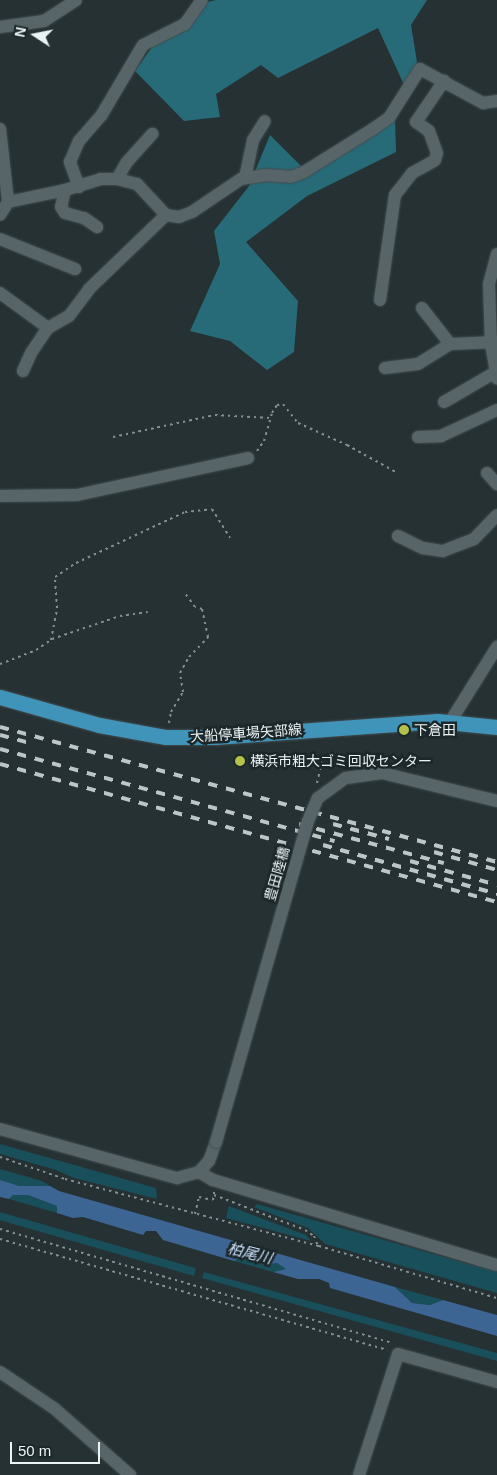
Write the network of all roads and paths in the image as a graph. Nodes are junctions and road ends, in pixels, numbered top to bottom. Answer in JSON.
{"nodes":[{"id":1,"x":202,"y":0,"type":"edge"},
{"id":2,"x":69,"y":1,"type":"edge"},
{"id":3,"x":0,"y":27,"type":"edge"},
{"id":4,"x":444,"y":80,"type":"junction"},
{"id":5,"x":497,"y":102,"type":"edge"},
{"id":6,"x":265,"y":121,"type":"dead end"},
{"id":7,"x":0,"y":129,"type":"edge"},
{"id":8,"x":152,"y":134,"type":"dead end"},
{"id":9,"x":245,"y":178,"type":"junction"},
{"id":10,"x":117,"y":179,"type":"junction"},
{"id":11,"x":80,"y":187,"type":"junction"},
{"id":12,"x":65,"y":190,"type":"junction"},
{"id":13,"x":8,"y":202,"type":"junction"},
{"id":14,"x":0,"y":214,"type":"edge"},
{"id":15,"x":166,"y":215,"type":"junction"},
{"id":16,"x":97,"y":226,"type":"dead end"},
{"id":17,"x":0,"y":239,"type":"edge"},
{"id":18,"x":497,"y":254,"type":"edge"},
{"id":19,"x":75,"y":269,"type":"dead end"},
{"id":20,"x":0,"y":293,"type":"edge"},
{"id":21,"x":380,"y":300,"type":"dead end"},
{"id":22,"x":422,"y":308,"type":"dead end"},
{"id":23,"x":48,"y":328,"type":"junction"},
{"id":24,"x":494,"y":343,"type":"edge"},
{"id":25,"x":450,"y":344,"type":"junction"},
{"id":26,"x":385,"y":368,"type":"dead end"},
{"id":27,"x":23,"y":371,"type":"dead end"},
{"id":28,"x":496,"y":376,"type":"edge"},
{"id":29,"x":444,"y":402,"type":"dead end"},
{"id":30,"x":497,"y":410,"type":"edge"},
{"id":31,"x":270,"y":418,"type":"junction"},
{"id":32,"x":113,"y":437,"type":"dead end"},
{"id":33,"x":418,"y":437,"type":"dead end"},
{"id":34,"x":248,"y":458,"type":"joint"},
{"id":35,"x":396,"y":472,"type":"dead end"},
{"id":36,"x":487,"y":473,"type":"dead end"},
{"id":37,"x":497,"y":484,"type":"edge"},
{"id":38,"x":0,"y":496,"type":"edge"},
{"id":39,"x":497,"y":515,"type":"edge"},
{"id":40,"x":398,"y":536,"type":"dead end"},
{"id":41,"x":230,"y":538,"type":"dead end"},
{"id":42,"x":184,"y":592,"type":"dead end"},
{"id":43,"x":148,"y":612,"type":"dead end"},
{"id":44,"x":50,"y":640,"type":"junction"},
{"id":45,"x":497,"y":646,"type":"edge"},
{"id":46,"x":0,"y":664,"type":"edge"},
{"id":47,"x":0,"y":697,"type":"edge"},
{"id":48,"x":450,"y":722,"type":"junction"},
{"id":49,"x":497,"y":727,"type":"edge"},
{"id":50,"x":166,"y":738,"type":"junction"},
{"id":51,"x":330,"y":753,"type":"dead end"},
{"id":52,"x":316,"y":786,"type":"dead end"},
{"id":53,"x":497,"y":801,"type":"edge"},
{"id":54,"x":0,"y":1129,"type":"edge"},
{"id":55,"x":0,"y":1157,"type":"edge"},
{"id":56,"x":199,"y":1172,"type":"junction"},
{"id":57,"x":213,"y":1189,"type":"dead end"},
{"id":58,"x":214,"y":1195,"type":"junction"},
{"id":59,"x":195,"y":1214,"type":"junction"},
{"id":60,"x":0,"y":1229,"type":"edge"},
{"id":61,"x":0,"y":1239,"type":"edge"},
{"id":62,"x":319,"y":1246,"type":"junction"},
{"id":63,"x":497,"y":1265,"type":"edge"},
{"id":64,"x":497,"y":1298,"type":"edge"},
{"id":65,"x":392,"y":1340,"type":"dead end"},
{"id":66,"x":398,"y":1354,"type":"junction"},
{"id":67,"x":0,"y":1372,"type":"edge"},
{"id":68,"x":497,"y":1382,"type":"edge"},
{"id":69,"x":130,"y":1475,"type":"edge"},
{"id":70,"x":359,"y":1475,"type":"edge"}],
"edges":[{"from":1,"to":11,"type":"street"},
{"from":2,"to":3,"type":"street"},
{"from":4,"to":5,"type":"street"},
{"from":4,"to":9,"type":"street"},
{"from":4,"to":21,"type":"street"},
{"from":6,"to":9,"type":"street"},
{"from":7,"to":13,"type":"street"},
{"from":8,"to":10,"type":"street"},
{"from":9,"to":15,"type":"street"},
{"from":10,"to":11,"type":"street"},
{"from":10,"to":15,"type":"street"},
{"from":11,"to":12,"type":"street"},
{"from":12,"to":13,"type":"street"},
{"from":12,"to":16,"type":"street"},
{"from":13,"to":14,"type":"street"},
{"from":15,"to":23,"type":"street"},
{"from":17,"to":19,"type":"street"},
{"from":18,"to":24,"type":"street"},
{"from":20,"to":23,"type":"street"},
{"from":22,"to":25,"type":"street"},
{"from":23,"to":27,"type":"street"},
{"from":24,"to":25,"type":"street"},
{"from":24,"to":28,"type":"street"},
{"from":25,"to":26,"type":"street"},
{"from":28,"to":29,"type":"street"},
{"from":30,"to":33,"type":"street"},
{"from":31,"to":32,"type":"path"},
{"from":31,"to":34,"type":"path"},
{"from":31,"to":35,"type":"path"},
{"from":34,"to":38,"type":"street"},
{"from":36,"to":37,"type":"street"},
{"from":39,"to":40,"type":"street"},
{"from":41,"to":44,"type":"path"},
{"from":42,"to":50,"type":"path"},
{"from":43,"to":44,"type":"path"},
{"from":44,"to":46,"type":"path"},
{"from":45,"to":48,"type":"street"},
{"from":47,"to":50,"type":"main road","name":"大船停車場矢部線"},
{"from":48,"to":49,"type":"main road","name":"大船停車場矢部線"},
{"from":48,"to":50,"type":"main road","name":"大船停車場矢部線"},
{"from":51,"to":52,"type":"path"},
{"from":53,"to":56,"type":"street","name":"豊田陸橋","bridge":true},
{"from":54,"to":56,"type":"street"},
{"from":55,"to":59,"type":"path"},
{"from":56,"to":63,"type":"street"},
{"from":57,"to":58,"type":"path"},
{"from":58,"to":59,"type":"path"},
{"from":58,"to":62,"type":"path"},
{"from":59,"to":62,"type":"path"},
{"from":60,"to":65,"type":"path"},
{"from":61,"to":66,"type":"path"},
{"from":62,"to":64,"type":"path"},
{"from":66,"to":68,"type":"street"},
{"from":66,"to":70,"type":"street"},
{"from":67,"to":69,"type":"street"}]}
